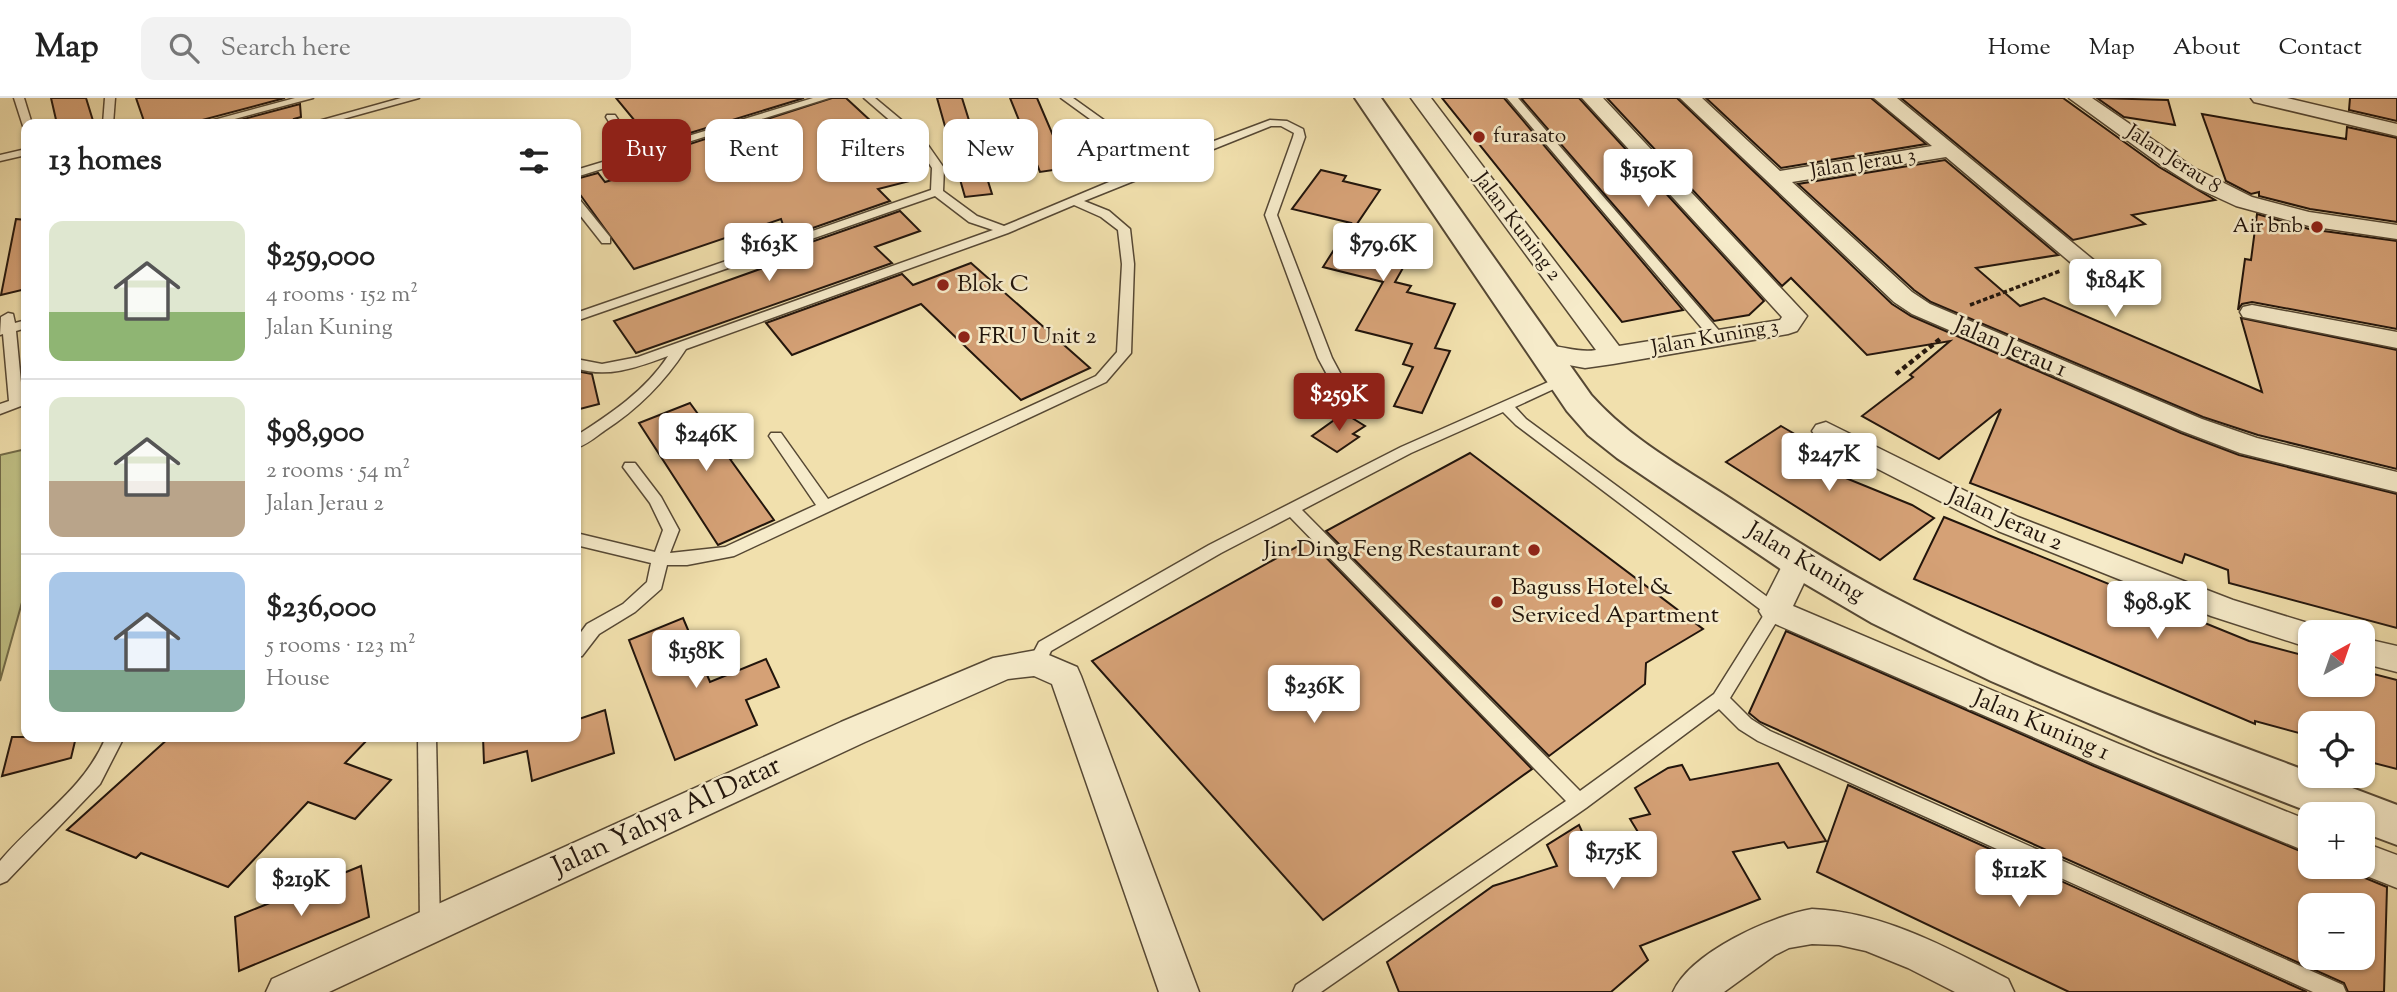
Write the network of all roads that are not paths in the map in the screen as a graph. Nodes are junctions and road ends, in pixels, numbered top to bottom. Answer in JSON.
{"nodes":[{"id":1,"x":19,"y":98,"type":"edge"},
{"id":2,"x":110,"y":98,"type":"edge"},
{"id":3,"x":243,"y":98,"type":"edge"},
{"id":4,"x":304,"y":98,"type":"edge"},
{"id":5,"x":414,"y":98,"type":"edge"},
{"id":6,"x":824,"y":98,"type":"edge"},
{"id":7,"x":869,"y":98,"type":"edge"},
{"id":8,"x":1066,"y":98,"type":"edge"},
{"id":9,"x":1368,"y":98,"type":"edge"},
{"id":10,"x":1421,"y":98,"type":"edge"},
{"id":11,"x":1512,"y":98,"type":"edge"},
{"id":12,"x":1592,"y":98,"type":"edge"},
{"id":13,"x":1690,"y":98,"type":"edge"},
{"id":14,"x":1884,"y":98,"type":"edge"},
{"id":15,"x":2080,"y":98,"type":"edge"},
{"id":16,"x":2261,"y":98,"type":"edge"},
{"id":17,"x":2308,"y":103,"type":"edge"},
{"id":18,"x":249,"y":113,"type":"junction"},
{"id":19,"x":25,"y":119,"type":"edge"},
{"id":20,"x":108,"y":119,"type":"edge"},
{"id":21,"x":224,"y":119,"type":"edge"},
{"id":22,"x":332,"y":119,"type":"edge"},
{"id":23,"x":1095,"y":119,"type":"edge"},
{"id":24,"x":2397,"y":130,"type":"edge"},
{"id":25,"x":691,"y":139,"type":"edge"},
{"id":26,"x":1214,"y":145,"type":"edge"},
{"id":27,"x":1951,"y":150,"type":"junction"},
{"id":28,"x":21,"y":153,"type":"edge"},
{"id":29,"x":0,"y":158,"type":"edge"},
{"id":30,"x":602,"y":166,"type":"edge"},
{"id":31,"x":581,"y":172,"type":"edge"},
{"id":32,"x":1775,"y":178,"type":"junction"},
{"id":33,"x":1119,"y":182,"type":"edge"},
{"id":34,"x":937,"y":192,"type":"junction"},
{"id":35,"x":1074,"y":201,"type":"junction"},
{"id":36,"x":581,"y":209,"type":"edge"},
{"id":37,"x":1004,"y":230,"type":"junction"},
{"id":38,"x":2397,"y":232,"type":"edge"},
{"id":39,"x":606,"y":240,"type":"dead end"},
{"id":40,"x":2084,"y":262,"type":"road end"},
{"id":41,"x":2252,"y":312,"type":"dead end"},
{"id":42,"x":581,"y":315,"type":"edge"},
{"id":43,"x":21,"y":316,"type":"edge"},
{"id":44,"x":4,"y":324,"type":"edge"},
{"id":45,"x":1717,"y":337,"type":"junction"},
{"id":46,"x":2397,"y":340,"type":"edge"},
{"id":47,"x":681,"y":346,"type":"junction"},
{"id":48,"x":1613,"y":355,"type":"junction"},
{"id":49,"x":581,"y":366,"type":"edge"},
{"id":50,"x":1563,"y":366,"type":"junction"},
{"id":51,"x":1506,"y":406,"type":"junction"},
{"id":52,"x":0,"y":409,"type":"edge"},
{"id":53,"x":1354,"y":412,"type":"dead end"},
{"id":54,"x":1826,"y":431,"type":"dead end"},
{"id":55,"x":776,"y":436,"type":"dead end"},
{"id":56,"x":581,"y":440,"type":"edge"},
{"id":57,"x":631,"y":467,"type":"dead end"},
{"id":58,"x":2397,"y":482,"type":"edge"},
{"id":59,"x":827,"y":508,"type":"junction"},
{"id":60,"x":1292,"y":509,"type":"junction"},
{"id":61,"x":581,"y":540,"type":"edge"},
{"id":62,"x":660,"y":559,"type":"junction"},
{"id":63,"x":1799,"y":562,"type":"junction"},
{"id":64,"x":1775,"y":611,"type":"junction"},
{"id":65,"x":2298,"y":632,"type":"edge"},
{"id":66,"x":581,"y":645,"type":"edge"},
{"id":67,"x":2375,"y":653,"type":"edge"},
{"id":68,"x":2397,"y":659,"type":"edge"},
{"id":69,"x":1045,"y":666,"type":"junction"},
{"id":70,"x":1720,"y":699,"type":"junction"},
{"id":71,"x":113,"y":742,"type":"edge"},
{"id":72,"x":427,"y":742,"type":"edge"},
{"id":73,"x":1579,"y":802,"type":"junction"},
{"id":74,"x":2397,"y":825,"type":"edge"},
{"id":75,"x":2298,"y":832,"type":"edge"},
{"id":76,"x":2375,"y":863,"type":"edge"},
{"id":77,"x":2397,"y":872,"type":"edge"},
{"id":78,"x":0,"y":875,"type":"edge"},
{"id":79,"x":430,"y":926,"type":"junction"},
{"id":80,"x":286,"y":992,"type":"edge"},
{"id":81,"x":1179,"y":992,"type":"edge"},
{"id":82,"x":1303,"y":992,"type":"edge"},
{"id":83,"x":1693,"y":992,"type":"edge"},
{"id":84,"x":1994,"y":992,"type":"edge"},
{"id":85,"x":2336,"y":992,"type":"edge"}],
"edges":[{"from":1,"to":19,"type":"lane"},
{"from":2,"to":20,"type":"lane"},
{"from":3,"to":18,"type":"lane"},
{"from":4,"to":18,"type":"lane"},
{"from":5,"to":22,"type":"lane"},
{"from":6,"to":25,"type":"lane"},
{"from":7,"to":34,"type":"lane"},
{"from":8,"to":23,"type":"lane"},
{"from":9,"to":50,"type":"street","name":"Jalan Kuning"},
{"from":10,"to":48,"type":"street","name":"Jalan Kuning 2"},
{"from":11,"to":45,"type":"lane"},
{"from":12,"to":45,"type":"street","name":"Jalan Kuning 3"},
{"from":13,"to":32,"type":"street","name":"Jalan Jerau 1"},
{"from":14,"to":27,"type":"street","name":"Jalan Jerau 3"},
{"from":15,"to":38,"type":"street","name":"Jalan Jerau 8"},
{"from":16,"to":17,"type":"street"},
{"from":17,"to":24,"type":"street"},
{"from":18,"to":21,"type":"lane"},
{"from":26,"to":53,"type":"lane"},
{"from":27,"to":32,"type":"street","name":"Jalan Jerau 3"},
{"from":27,"to":40,"type":"street","name":"Jalan Jerau 3"},
{"from":28,"to":29,"type":"lane"},
{"from":30,"to":31,"type":"lane"},
{"from":32,"to":58,"type":"street","name":"Jalan Jerau 1"},
{"from":33,"to":35,"type":"lane"},
{"from":34,"to":37,"type":"lane"},
{"from":34,"to":42,"type":"lane"},
{"from":35,"to":37,"type":"lane"},
{"from":35,"to":59,"type":"lane"},
{"from":36,"to":39,"type":"lane"},
{"from":37,"to":47,"type":"lane"},
{"from":41,"to":46,"type":"street"},
{"from":43,"to":44,"type":"lane"},
{"from":44,"to":52,"type":"lane"},
{"from":45,"to":48,"type":"street","name":"Jalan Kuning 3"},
{"from":47,"to":49,"type":"lane"},
{"from":47,"to":56,"type":"lane"},
{"from":48,"to":50,"type":"street","name":"Jalan Kuning 3"},
{"from":50,"to":51,"type":"lane"},
{"from":50,"to":63,"type":"street","name":"Jalan Kuning"},
{"from":51,"to":60,"type":"lane"},
{"from":51,"to":64,"type":"lane"},
{"from":54,"to":65,"type":"street","name":"Jalan Jerau 2"},
{"from":55,"to":59,"type":"lane"},
{"from":57,"to":62,"type":"lane"},
{"from":59,"to":62,"type":"lane"},
{"from":60,"to":69,"type":"lane"},
{"from":60,"to":73,"type":"lane"},
{"from":61,"to":62,"type":"lane"},
{"from":62,"to":66,"type":"lane"},
{"from":63,"to":64,"type":"street"},
{"from":63,"to":74,"type":"street","name":"Jalan Kuning"},
{"from":64,"to":70,"type":"lane"},
{"from":64,"to":75,"type":"street","name":"Jalan Kuning 1"},
{"from":67,"to":68,"type":"street"},
{"from":69,"to":79,"type":"street","name":"Jalan Yahya Al Datar"},
{"from":69,"to":81,"type":"street"},
{"from":70,"to":73,"type":"lane"},
{"from":70,"to":85,"type":"lane"},
{"from":71,"to":78,"type":"lane"},
{"from":72,"to":79,"type":"lane"},
{"from":73,"to":82,"type":"lane"},
{"from":76,"to":77,"type":"street"},
{"from":79,"to":80,"type":"street","name":"Jalan Yahya Al Datar"},
{"from":83,"to":84,"type":"street"}]}
